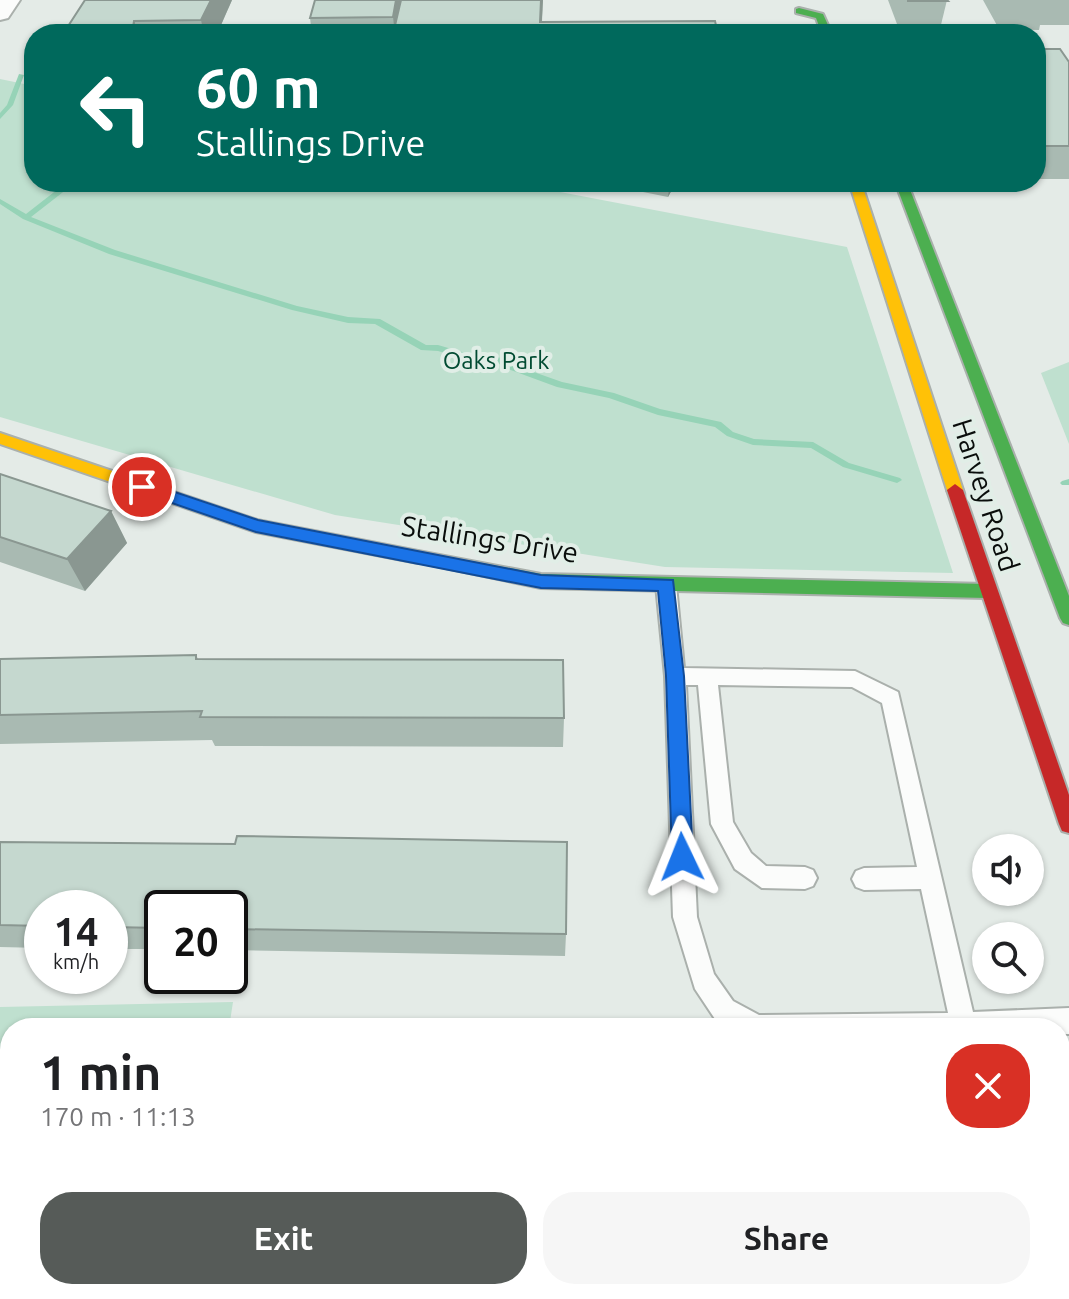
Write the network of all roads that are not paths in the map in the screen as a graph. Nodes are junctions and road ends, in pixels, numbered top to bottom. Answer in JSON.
{"nodes":[{"id":1,"x":9,"y":0,"type":"edge"},
{"id":2,"x":832,"y":0,"type":"edge"},
{"id":3,"x":797,"y":5,"type":"edge"},
{"id":4,"x":0,"y":13,"type":"edge"},
{"id":5,"x":823,"y":24,"type":"edge"},
{"id":6,"x":841,"y":24,"type":"edge"},
{"id":7,"x":858,"y":192,"type":"edge"},
{"id":8,"x":904,"y":192,"type":"edge"},
{"id":9,"x":869,"y":223,"type":"junction"},
{"id":10,"x":890,"y":239,"type":"dead end"},
{"id":11,"x":0,"y":438,"type":"edge"},
{"id":12,"x":666,"y":585,"type":"junction"},
{"id":13,"x":987,"y":591,"type":"junction"},
{"id":14,"x":1069,"y":618,"type":"edge"},
{"id":15,"x":675,"y":676,"type":"junction"},
{"id":16,"x":707,"y":677,"type":"junction"},
{"id":17,"x":1069,"y":824,"type":"edge"},
{"id":18,"x":805,"y":878,"type":"dead end"},
{"id":19,"x":931,"y":878,"type":"junction"},
{"id":20,"x":864,"y":879,"type":"dead end"},
{"id":21,"x":739,"y":1018,"type":"edge"},
{"id":22,"x":961,"y":1018,"type":"edge"}],
"edges":[{"from":1,"to":4,"type":"street"},
{"from":2,"to":6,"type":"main road"},
{"from":3,"to":5,"type":"main road"},
{"from":7,"to":9,"type":"main road","name":"Harvey Road"},
{"from":8,"to":14,"type":"main road","name":"Harvey Road"},
{"from":9,"to":10,"type":"main road"},
{"from":9,"to":13,"type":"main road","name":"Harvey Road"},
{"from":11,"to":12,"type":"main road","name":"Stallings Drive"},
{"from":12,"to":13,"type":"main road","name":"Stallings Drive"},
{"from":12,"to":15,"type":"lane"},
{"from":13,"to":17,"type":"main road","name":"Harvey Road"},
{"from":15,"to":16,"type":"lane"},
{"from":15,"to":21,"type":"lane"},
{"from":16,"to":18,"type":"lane"},
{"from":16,"to":19,"type":"lane"},
{"from":19,"to":20,"type":"lane"},
{"from":19,"to":22,"type":"lane"}]}
